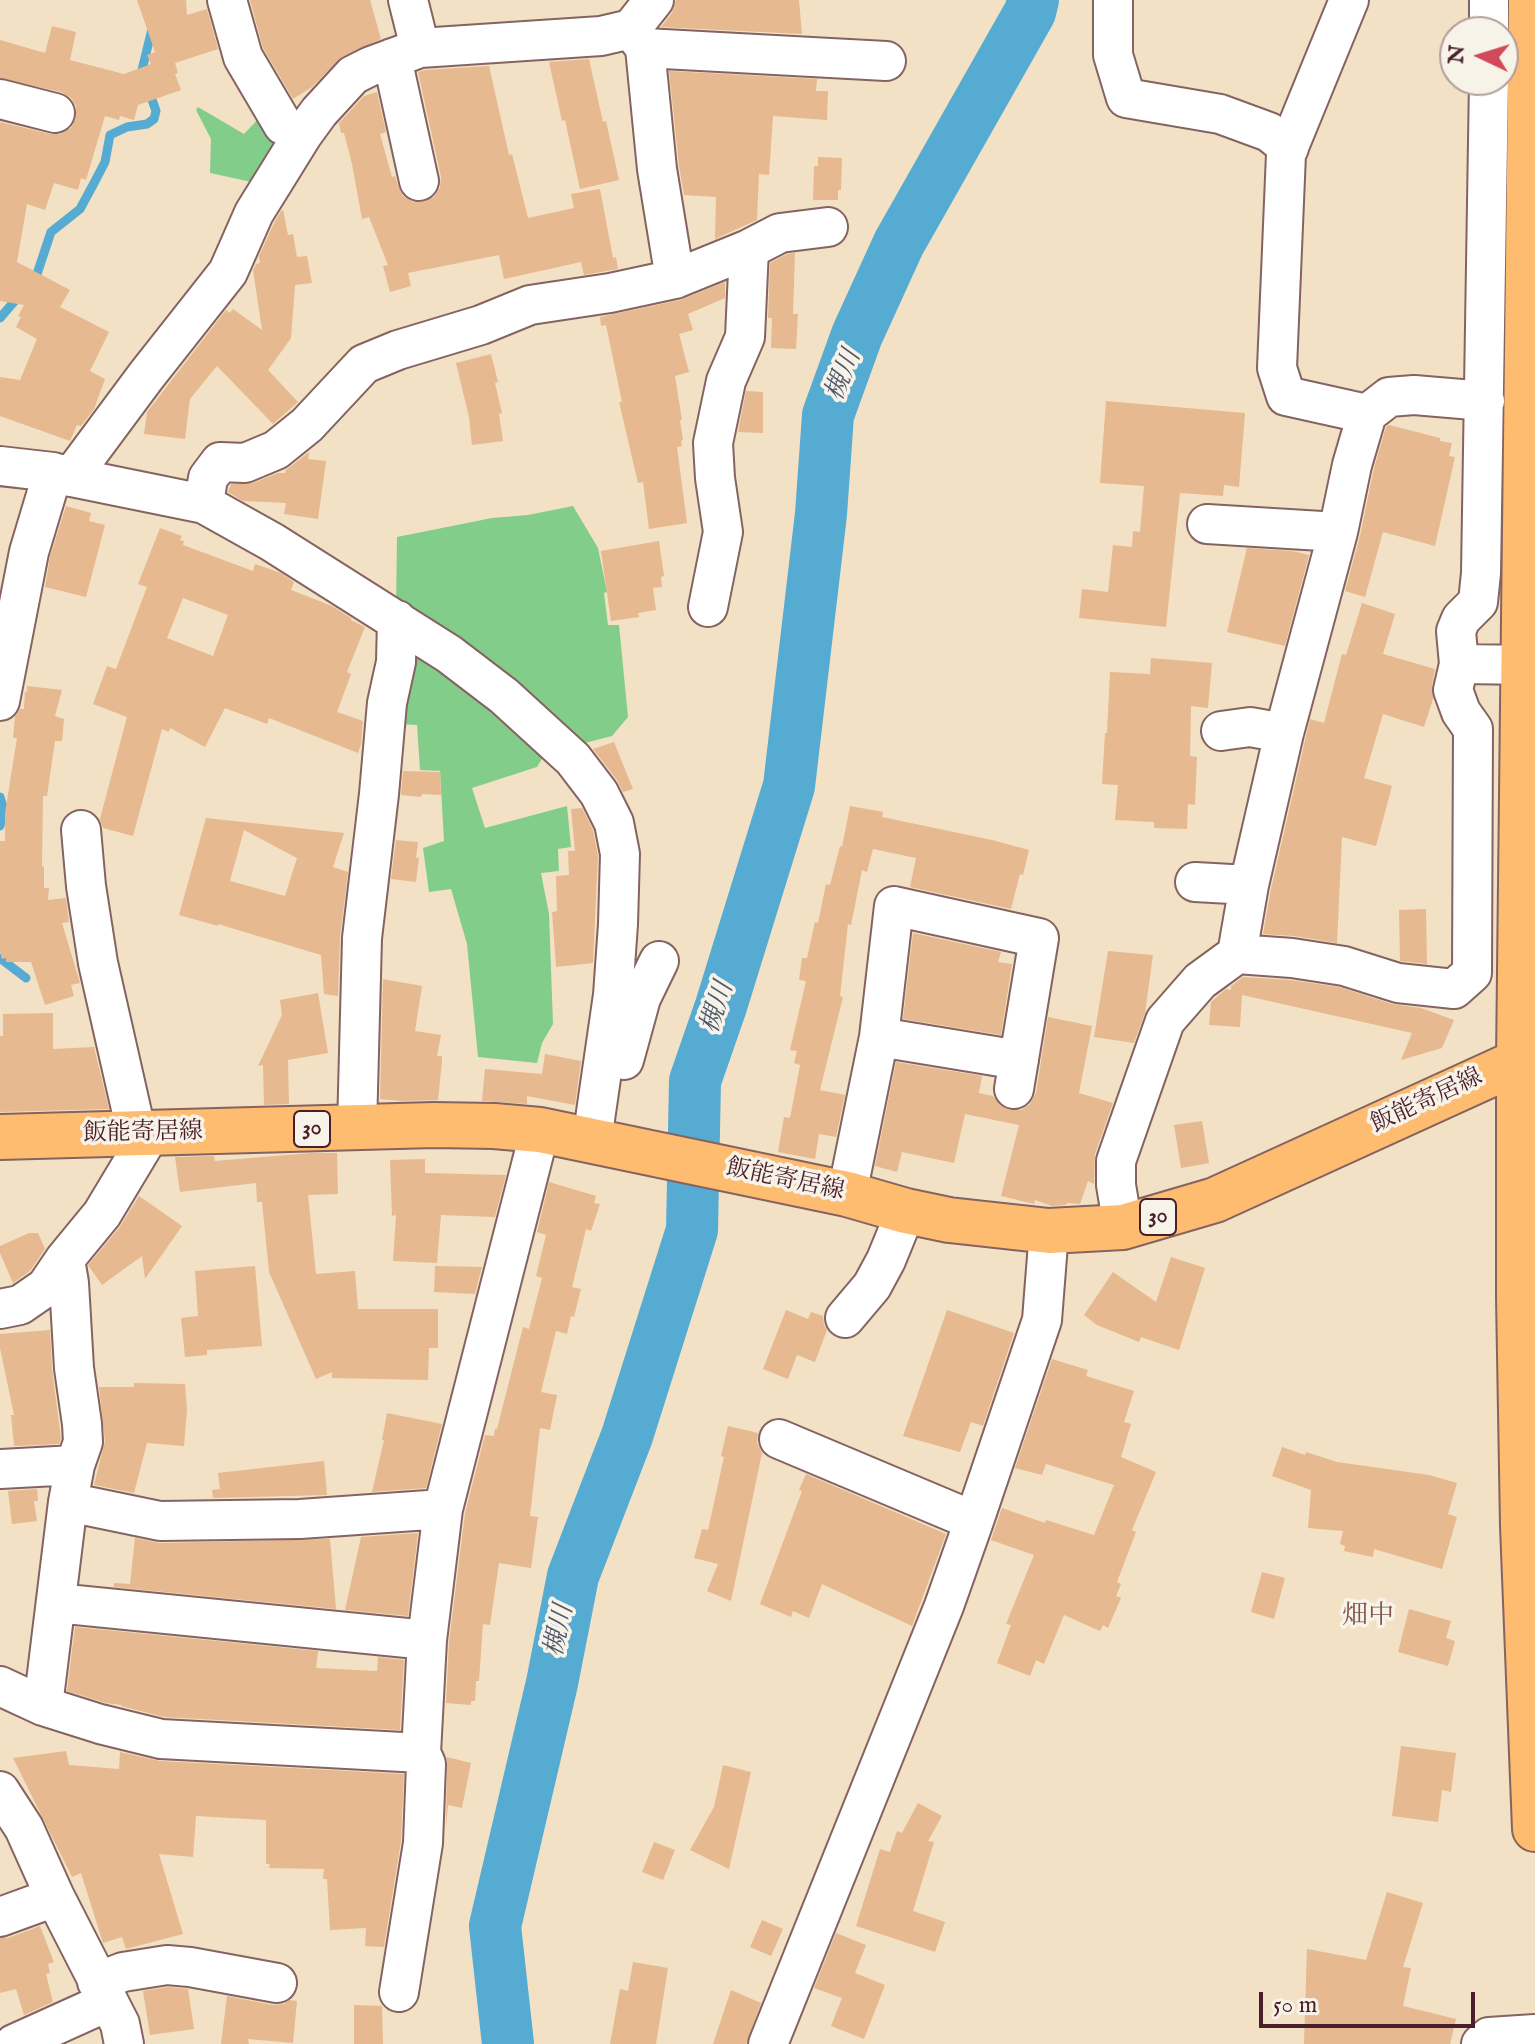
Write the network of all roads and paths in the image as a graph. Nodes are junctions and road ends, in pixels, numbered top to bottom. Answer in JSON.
{"nodes":[{"id":1,"x":227,"y":0,"type":"edge"},
{"id":2,"x":408,"y":0,"type":"edge"},
{"id":3,"x":1113,"y":0,"type":"edge"},
{"id":4,"x":1349,"y":0,"type":"edge"},
{"id":5,"x":1489,"y":0,"type":"edge"},
{"id":6,"x":1513,"y":16,"type":"edge"},
{"id":7,"x":643,"y":26,"type":"edge"},
{"id":8,"x":406,"y":53,"type":"junction"},
{"id":9,"x":886,"y":61,"type":"dead end"},
{"id":10,"x":1489,"y":96,"type":"edge"},
{"id":11,"x":1519,"y":96,"type":"edge"},
{"id":12,"x":0,"y":99,"type":"edge"},
{"id":13,"x":55,"y":113,"type":"dead end"},
{"id":14,"x":303,"y":134,"type":"junction"},
{"id":15,"x":1289,"y":148,"type":"junction"},
{"id":16,"x":419,"y":181,"type":"dead end"},
{"id":17,"x":828,"y":227,"type":"dead end"},
{"id":18,"x":749,"y":249,"type":"junction"},
{"id":19,"x":675,"y":279,"type":"junction"},
{"id":20,"x":1485,"y":401,"type":"junction"},
{"id":21,"x":1367,"y":414,"type":"junction"},
{"id":22,"x":0,"y":466,"type":"edge"},
{"id":23,"x":62,"y":474,"type":"junction"},
{"id":24,"x":204,"y":504,"type":"junction"},
{"id":25,"x":1207,"y":524,"type":"dead end"},
{"id":26,"x":1338,"y":532,"type":"junction"},
{"id":27,"x":708,"y":607,"type":"dead end"},
{"id":28,"x":397,"y":620,"type":"junction"},
{"id":29,"x":1459,"y":664,"type":"junction"},
{"id":30,"x":1530,"y":665,"type":"edge"},
{"id":31,"x":0,"y":701,"type":"edge"},
{"id":32,"x":1221,"y":731,"type":"dead end"},
{"id":33,"x":1284,"y":733,"type":"junction"},
{"id":34,"x":81,"y":830,"type":"dead end"},
{"id":35,"x":1195,"y":882,"type":"dead end"},
{"id":36,"x":1249,"y":885,"type":"junction"},
{"id":37,"x":1237,"y":954,"type":"junction"},
{"id":38,"x":659,"y":961,"type":"dead end"},
{"id":39,"x":879,"y":1037,"type":"junction"},
{"id":40,"x":1527,"y":1057,"type":"edge"},
{"id":41,"x":357,"y":1128,"type":"junction"},
{"id":42,"x":540,"y":1130,"type":"junction"},
{"id":43,"x":604,"y":1130,"type":"junction"},
{"id":44,"x":144,"y":1135,"type":"junction"},
{"id":45,"x":0,"y":1137,"type":"edge"},
{"id":46,"x":847,"y":1194,"type":"junction"},
{"id":47,"x":906,"y":1211,"type":"junction"},
{"id":48,"x":1123,"y":1227,"type":"junction"},
{"id":49,"x":1049,"y":1231,"type":"junction"},
{"id":50,"x":65,"y":1259,"type":"junction"},
{"id":51,"x":0,"y":1309,"type":"edge"},
{"id":52,"x":845,"y":1318,"type":"dead end"},
{"id":53,"x":779,"y":1439,"type":"dead end"},
{"id":54,"x":75,"y":1465,"type":"junction"},
{"id":55,"x":0,"y":1469,"type":"edge"},
{"id":56,"x":68,"y":1502,"type":"junction"},
{"id":57,"x":443,"y":1509,"type":"junction"},
{"id":58,"x":974,"y":1521,"type":"junction"},
{"id":59,"x":1529,"y":1525,"type":"edge"},
{"id":60,"x":56,"y":1603,"type":"junction"},
{"id":61,"x":427,"y":1640,"type":"junction"},
{"id":62,"x":0,"y":1686,"type":"edge"},
{"id":63,"x":43,"y":1706,"type":"junction"},
{"id":64,"x":421,"y":1753,"type":"junction"},
{"id":65,"x":0,"y":1791,"type":"edge"},
{"id":66,"x":1535,"y":1829,"type":"edge"},
{"id":67,"x":55,"y":1897,"type":"junction"},
{"id":68,"x":0,"y":1917,"type":"edge"},
{"id":69,"x":277,"y":1983,"type":"dead end"},
{"id":70,"x":102,"y":1992,"type":"junction"},
{"id":71,"x":399,"y":1992,"type":"dead end"},
{"id":72,"x":1535,"y":2034,"type":"edge"},
{"id":73,"x":14,"y":2044,"type":"edge"},
{"id":74,"x":124,"y":2044,"type":"edge"},
{"id":75,"x":768,"y":2044,"type":"edge"},
{"id":76,"x":1481,"y":2044,"type":"edge"}],
"edges":[{"from":1,"to":14,"type":"street"},
{"from":2,"to":8,"type":"street"},
{"from":3,"to":15,"type":"street"},
{"from":4,"to":15,"type":"street"},
{"from":5,"to":6,"type":"street"},
{"from":7,"to":8,"type":"street"},
{"from":7,"to":9,"type":"street"},
{"from":7,"to":19,"type":"street"},
{"from":8,"to":14,"type":"street"},
{"from":8,"to":16,"type":"street"},
{"from":10,"to":20,"type":"street"},
{"from":11,"to":30,"type":"main road"},
{"from":12,"to":13,"type":"street"},
{"from":14,"to":23,"type":"street"},
{"from":15,"to":21,"type":"street"},
{"from":17,"to":18,"type":"street"},
{"from":18,"to":19,"type":"street"},
{"from":18,"to":27,"type":"street"},
{"from":19,"to":24,"type":"street"},
{"from":20,"to":21,"type":"street"},
{"from":20,"to":29,"type":"street"},
{"from":21,"to":26,"type":"street"},
{"from":22,"to":23,"type":"street"},
{"from":23,"to":24,"type":"street"},
{"from":23,"to":31,"type":"street"},
{"from":24,"to":28,"type":"street"},
{"from":25,"to":26,"type":"street"},
{"from":26,"to":33,"type":"street"},
{"from":28,"to":41,"type":"street"},
{"from":28,"to":43,"type":"street"},
{"from":29,"to":30,"type":"street"},
{"from":29,"to":37,"type":"street"},
{"from":30,"to":40,"type":"main road"},
{"from":32,"to":33,"type":"street"},
{"from":33,"to":36,"type":"street"},
{"from":34,"to":44,"type":"street"},
{"from":35,"to":36,"type":"street"},
{"from":36,"to":37,"type":"street"},
{"from":37,"to":48,"type":"street"},
{"from":38,"to":43,"type":"street"},
{"from":39,"to":39,"type":"street"},
{"from":39,"to":46,"type":"street"},
{"from":40,"to":48,"type":"main road","name":"飯能寄居線","number":"30"},
{"from":40,"to":59,"type":"main road"},
{"from":41,"to":42,"type":"main road","name":"飯能寄居線","number":"30"},
{"from":41,"to":44,"type":"main road","name":"飯能寄居線","number":"30"},
{"from":42,"to":43,"type":"main road","name":"飯能寄居線","number":"30"},
{"from":42,"to":57,"type":"street"},
{"from":43,"to":46,"type":"main road","name":"飯能寄居線","number":"30"},
{"from":44,"to":45,"type":"main road","name":"飯能寄居線","number":"30"},
{"from":44,"to":50,"type":"street"},
{"from":46,"to":47,"type":"main road","name":"飯能寄居線","number":"30"},
{"from":47,"to":49,"type":"main road","name":"飯能寄居線","number":"30"},
{"from":47,"to":52,"type":"street"},
{"from":48,"to":49,"type":"main road","name":"飯能寄居線","number":"30"},
{"from":49,"to":58,"type":"street"},
{"from":50,"to":51,"type":"street"},
{"from":50,"to":54,"type":"street"},
{"from":53,"to":58,"type":"street"},
{"from":54,"to":55,"type":"street"},
{"from":54,"to":56,"type":"street"},
{"from":56,"to":57,"type":"street"},
{"from":56,"to":60,"type":"street"},
{"from":57,"to":61,"type":"street"},
{"from":58,"to":75,"type":"street"},
{"from":59,"to":66,"type":"main road"},
{"from":60,"to":61,"type":"street"},
{"from":60,"to":63,"type":"street"},
{"from":61,"to":64,"type":"street"},
{"from":62,"to":63,"type":"street"},
{"from":63,"to":64,"type":"street"},
{"from":64,"to":71,"type":"street"},
{"from":65,"to":67,"type":"street"},
{"from":67,"to":68,"type":"street"},
{"from":67,"to":70,"type":"street"},
{"from":69,"to":70,"type":"street"},
{"from":70,"to":73,"type":"street"},
{"from":70,"to":74,"type":"street"},
{"from":72,"to":76,"type":"street"}]}
